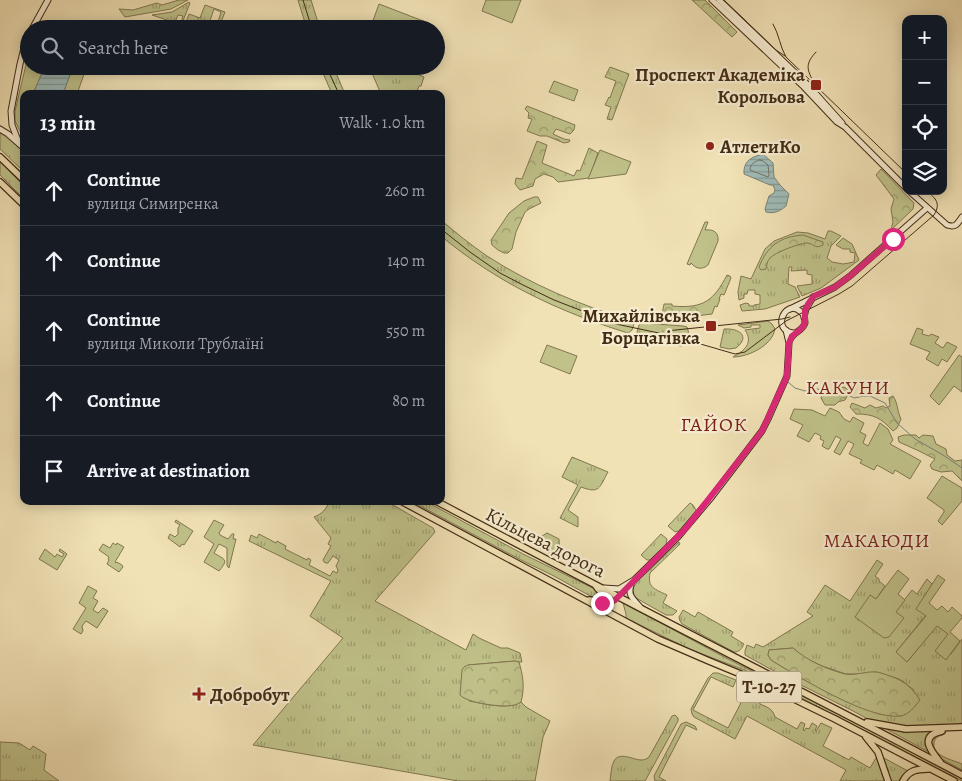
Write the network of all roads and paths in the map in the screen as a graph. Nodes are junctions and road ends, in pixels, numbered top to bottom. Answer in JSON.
{"nodes":[{"id":1,"x":48,"y":0,"type":"edge"},
{"id":2,"x":712,"y":0,"type":"edge"},
{"id":3,"x":719,"y":0,"type":"edge"},
{"id":4,"x":37,"y":20,"type":"edge"},
{"id":5,"x":20,"y":64,"type":"edge"},
{"id":6,"x":844,"y":127,"type":"junction"},
{"id":7,"x":0,"y":129,"type":"edge"},
{"id":8,"x":19,"y":143,"type":"joint"},
{"id":9,"x":0,"y":157,"type":"edge"},
{"id":10,"x":20,"y":176,"type":"edge"},
{"id":11,"x":0,"y":182,"type":"edge"},
{"id":12,"x":902,"y":184,"type":"edge"},
{"id":13,"x":914,"y":195,"type":"edge"},
{"id":14,"x":20,"y":201,"type":"edge"},
{"id":15,"x":927,"y":208,"type":"junction"},
{"id":16,"x":962,"y":217,"type":"edge"},
{"id":17,"x":814,"y":296,"type":"junction"},
{"id":18,"x":790,"y":308,"type":"junction"},
{"id":19,"x":804,"y":317,"type":"junction"},
{"id":20,"x":786,"y":330,"type":"junction"},
{"id":21,"x":795,"y":333,"type":"junction"},
{"id":22,"x":789,"y":343,"type":"junction"},
{"id":23,"x":408,"y":505,"type":"edge"},
{"id":24,"x":444,"y":505,"type":"edge"},
{"id":25,"x":633,"y":581,"type":"junction"},
{"id":26,"x":592,"y":582,"type":"junction"},
{"id":27,"x":604,"y":588,"type":"junction"},
{"id":28,"x":618,"y":596,"type":"junction"},
{"id":29,"x":582,"y":598,"type":"junction"},
{"id":30,"x":595,"y":602,"type":"junction"},
{"id":31,"x":641,"y":608,"type":"junction"},
{"id":32,"x":859,"y":720,"type":"junction"},
{"id":33,"x":962,"y":727,"type":"edge"},
{"id":34,"x":861,"y":732,"type":"junction"},
{"id":35,"x":941,"y":764,"type":"junction"},
{"id":36,"x":930,"y":769,"type":"junction"},
{"id":37,"x":962,"y":775,"type":"edge"},
{"id":38,"x":888,"y":781,"type":"edge"},
{"id":39,"x":903,"y":781,"type":"edge"},
{"id":40,"x":954,"y":781,"type":"edge"}],
"edges":[{"from":1,"to":4,"type":"main road"},
{"from":2,"to":6,"type":"main road"},
{"from":3,"to":6,"type":"main road"},
{"from":5,"to":8,"type":"main road"},
{"from":6,"to":12,"type":"main road"},
{"from":7,"to":8,"type":"main road"},
{"from":9,"to":10,"type":"highway"},
{"from":11,"to":14,"type":"highway"},
{"from":13,"to":15,"type":"main road"},
{"from":15,"to":16,"type":"main road"},
{"from":15,"to":17,"type":"main road"},
{"from":17,"to":18,"type":"main road"},
{"from":17,"to":19,"type":"main road"},
{"from":18,"to":19,"type":"main road"},
{"from":18,"to":20,"type":"main road"},
{"from":19,"to":21,"type":"main road"},
{"from":20,"to":21,"type":"main road"},
{"from":20,"to":22,"type":"main road"},
{"from":21,"to":22,"type":"main road"},
{"from":22,"to":25,"type":"main road"},
{"from":23,"to":29,"type":"highway","number":"Т-10-27"},
{"from":24,"to":26,"type":"highway","name":"Кільцева дорога","number":"Т-10-27"},
{"from":25,"to":27,"type":"main road"},
{"from":25,"to":28,"type":"main road"},
{"from":25,"to":31,"type":"main road"},
{"from":26,"to":27,"type":"highway","name":"Кільцева дорога","number":"Т-10-27"},
{"from":26,"to":30,"type":"highway"},
{"from":27,"to":28,"type":"highway","name":"Кільцева дорога","number":"Т-10-27"},
{"from":28,"to":30,"type":"main road"},
{"from":28,"to":31,"type":"highway","name":"Кільцева дорога","number":"Т-10-27"},
{"from":29,"to":30,"type":"highway"},
{"from":29,"to":34,"type":"highway","number":"Т-10-27"},
{"from":31,"to":32,"type":"highway","name":"Кільцева дорога","number":"Т-10-27"},
{"from":32,"to":33,"type":"highway"},
{"from":32,"to":35,"type":"highway","name":"Кільцева дорога","number":"Т-10-27"},
{"from":33,"to":35,"type":"highway"},
{"from":34,"to":36,"type":"highway","number":"Т-10-27"},
{"from":34,"to":38,"type":"highway"},
{"from":35,"to":37,"type":"highway","name":"Кільцева дорога","number":"Т-10-27"},
{"from":36,"to":39,"type":"highway"},
{"from":36,"to":40,"type":"highway","number":"Т-10-27"}]}
